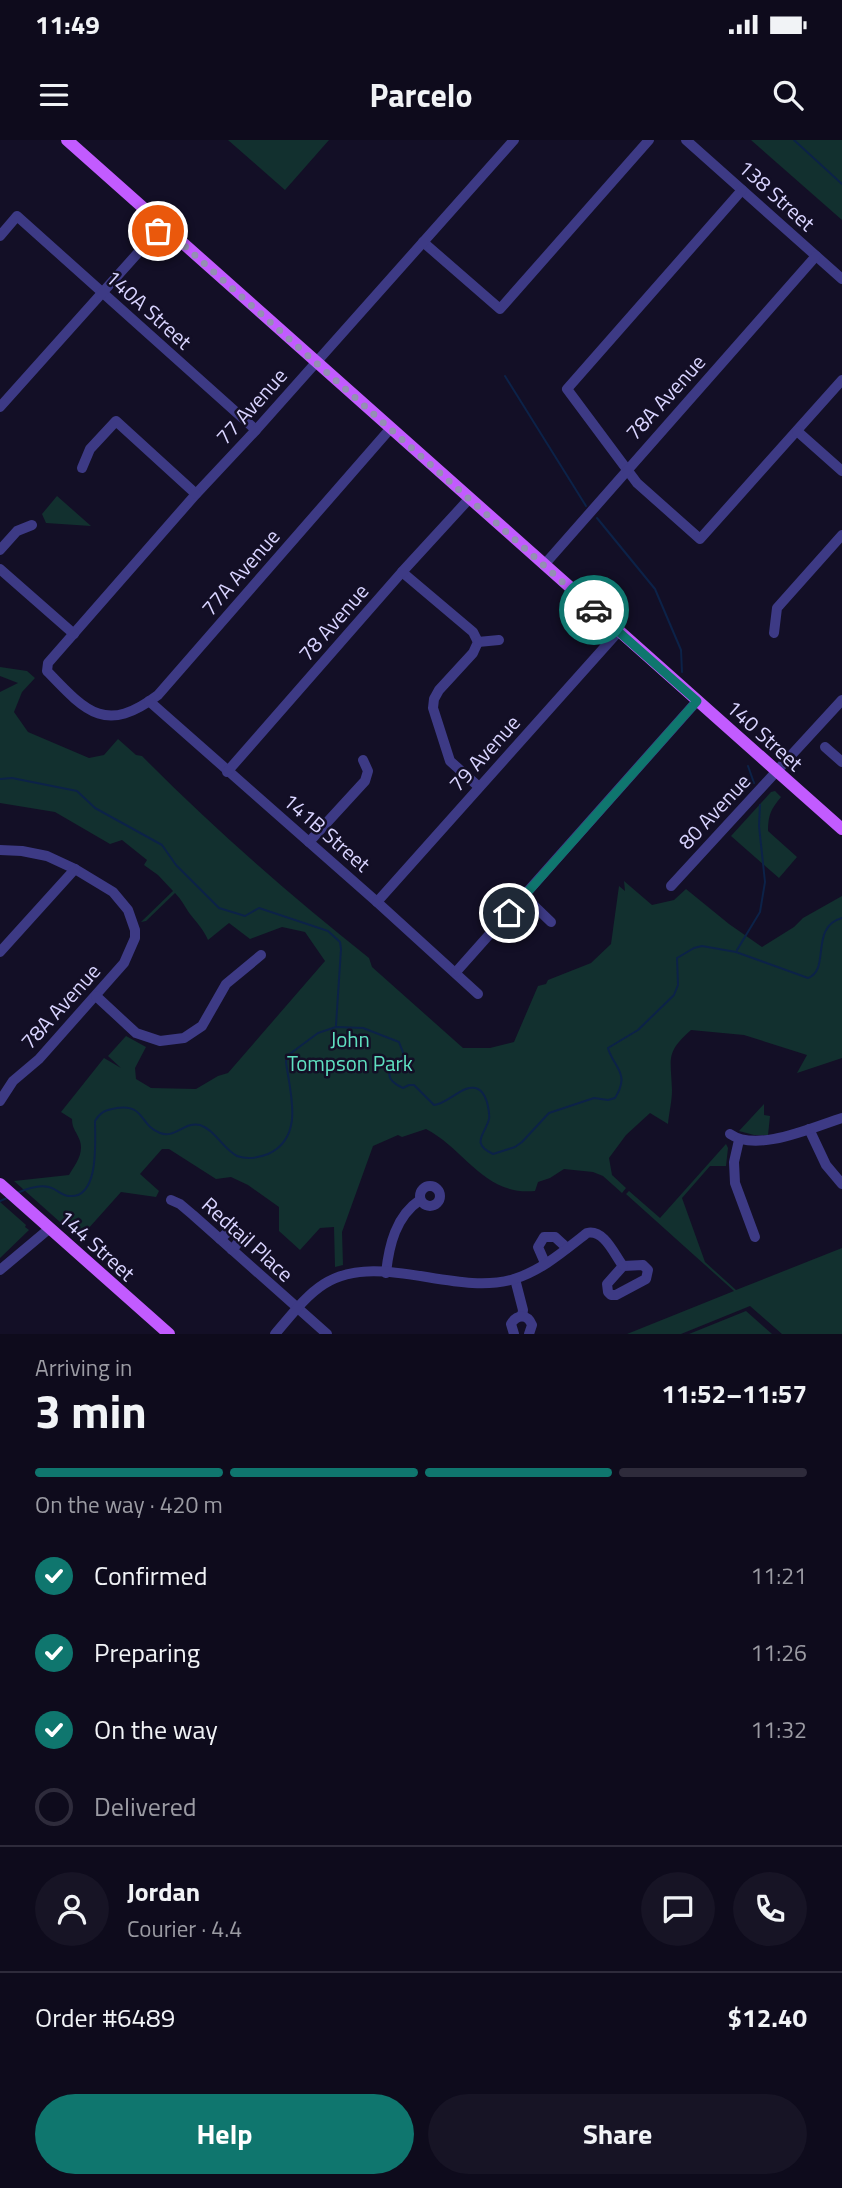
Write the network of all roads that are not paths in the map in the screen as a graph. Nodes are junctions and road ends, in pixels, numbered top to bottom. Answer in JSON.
{"nodes":[{"id":1,"x":67,"y":140,"type":"edge"},
{"id":2,"x":513,"y":140,"type":"edge"},
{"id":3,"x":649,"y":140,"type":"edge"},
{"id":4,"x":686,"y":140,"type":"edge"},
{"id":5,"x":742,"y":190,"type":"junction"},
{"id":6,"x":162,"y":226,"type":"junction"},
{"id":7,"x":0,"y":236,"type":"edge"},
{"id":8,"x":423,"y":242,"type":"junction"},
{"id":9,"x":816,"y":256,"type":"junction"},
{"id":10,"x":842,"y":279,"type":"edge"},
{"id":11,"x":102,"y":292,"type":"junction"},
{"id":12,"x":316,"y":363,"type":"junction"},
{"id":13,"x":842,"y":380,"type":"edge"},
{"id":14,"x":0,"y":407,"type":"edge"},
{"id":15,"x":390,"y":429,"type":"junction"},
{"id":16,"x":256,"y":430,"type":"junction"},
{"id":17,"x":797,"y":431,"type":"junction"},
{"id":18,"x":82,"y":468,"type":"dead end"},
{"id":19,"x":627,"y":469,"type":"junction"},
{"id":20,"x":842,"y":471,"type":"edge"},
{"id":21,"x":196,"y":494,"type":"junction"},
{"id":22,"x":469,"y":499,"type":"junction"},
{"id":23,"x":32,"y":525,"type":"dead end"},
{"id":24,"x":842,"y":535,"type":"edge"},
{"id":25,"x":0,"y":550,"type":"edge"},
{"id":26,"x":544,"y":565,"type":"junction"},
{"id":27,"x":0,"y":569,"type":"edge"},
{"id":28,"x":402,"y":572,"type":"junction"},
{"id":29,"x":619,"y":631,"type":"junction"},
{"id":30,"x":74,"y":634,"type":"junction"},
{"id":31,"x":774,"y":634,"type":"dead end"},
{"id":32,"x":499,"y":640,"type":"dead end"},
{"id":33,"x":478,"y":642,"type":"junction"},
{"id":34,"x":842,"y":700,"type":"edge"},
{"id":35,"x":149,"y":701,"type":"junction"},
{"id":36,"x":697,"y":701,"type":"junction"},
{"id":37,"x":104,"y":716,"type":"joint"},
{"id":38,"x":825,"y":747,"type":"dead end"},
{"id":39,"x":363,"y":760,"type":"dead end"},
{"id":40,"x":842,"y":762,"type":"edge"},
{"id":41,"x":777,"y":771,"type":"junction"},
{"id":42,"x":227,"y":772,"type":"junction"},
{"id":43,"x":479,"y":787,"type":"junction"},
{"id":44,"x":842,"y":829,"type":"edge"},
{"id":45,"x":309,"y":842,"type":"junction"},
{"id":46,"x":0,"y":850,"type":"edge"},
{"id":47,"x":75,"y":869,"type":"junction"},
{"id":48,"x":671,"y":886,"type":"dead end"},
{"id":49,"x":524,"y":896,"type":"junction"},
{"id":50,"x":377,"y":902,"type":"junction"},
{"id":51,"x":551,"y":922,"type":"dead end"},
{"id":52,"x":135,"y":934,"type":"junction"},
{"id":53,"x":147,"y":939,"type":"dead end"},
{"id":54,"x":0,"y":952,"type":"edge"},
{"id":55,"x":261,"y":955,"type":"dead end"},
{"id":56,"x":456,"y":972,"type":"junction"},
{"id":57,"x":478,"y":994,"type":"dead end"},
{"id":58,"x":96,"y":996,"type":"junction"},
{"id":59,"x":0,"y":1101,"type":"edge"},
{"id":60,"x":842,"y":1118,"type":"edge"},
{"id":61,"x":809,"y":1129,"type":"junction"},
{"id":62,"x":0,"y":1184,"type":"edge"},
{"id":63,"x":842,"y":1184,"type":"edge"},
{"id":64,"x":171,"y":1200,"type":"dead end"},
{"id":65,"x":420,"y":1200,"type":"dead end"},
{"id":66,"x":50,"y":1228,"type":"junction"},
{"id":67,"x":755,"y":1237,"type":"dead end"},
{"id":68,"x":220,"y":1240,"type":"junction"},
{"id":69,"x":567,"y":1248,"type":"junction"},
{"id":70,"x":232,"y":1250,"type":"junction"},
{"id":71,"x":545,"y":1264,"type":"junction"},
{"id":72,"x":623,"y":1266,"type":"dead end"},
{"id":73,"x":0,"y":1270,"type":"edge"},
{"id":74,"x":386,"y":1273,"type":"junction"},
{"id":75,"x":515,"y":1279,"type":"junction"},
{"id":76,"x":298,"y":1309,"type":"junction"},
{"id":77,"x":522,"y":1316,"type":"junction"},
{"id":78,"x":169,"y":1334,"type":"edge"},
{"id":79,"x":275,"y":1334,"type":"edge"},
{"id":80,"x":327,"y":1334,"type":"edge"},
{"id":81,"x":514,"y":1334,"type":"edge"},
{"id":82,"x":529,"y":1334,"type":"edge"}],
"edges":[{"from":1,"to":6,"type":"main road","name":"140 Street"},
{"from":2,"to":8,"type":"street","name":"77 Avenue"},
{"from":3,"to":8,"type":"street"},
{"from":4,"to":5,"type":"street","name":"138 Street"},
{"from":5,"to":9,"type":"street","name":"138 Street"},
{"from":5,"to":19,"type":"street"},
{"from":6,"to":11,"type":"street"},
{"from":6,"to":12,"type":"main road","name":"140 Street"},
{"from":7,"to":11,"type":"street","name":"140A Street"},
{"from":8,"to":12,"type":"street","name":"77 Avenue"},
{"from":9,"to":10,"type":"street","name":"138 Street"},
{"from":9,"to":19,"type":"street","name":"78A Avenue"},
{"from":11,"to":14,"type":"street"},
{"from":11,"to":16,"type":"street","name":"140A Street"},
{"from":12,"to":15,"type":"main road","name":"140 Street"},
{"from":12,"to":16,"type":"street","name":"77 Avenue"},
{"from":13,"to":17,"type":"street"},
{"from":15,"to":22,"type":"main road","name":"140 Street"},
{"from":15,"to":35,"type":"street","name":"77A Avenue"},
{"from":16,"to":21,"type":"street","name":"77 Avenue"},
{"from":17,"to":19,"type":"street"},
{"from":17,"to":20,"type":"street"},
{"from":18,"to":21,"type":"street"},
{"from":19,"to":26,"type":"street","name":"78A Avenue"},
{"from":21,"to":30,"type":"street","name":"77 Avenue"},
{"from":22,"to":26,"type":"main road","name":"140 Street"},
{"from":22,"to":28,"type":"street","name":"78 Avenue"},
{"from":23,"to":25,"type":"street"},
{"from":24,"to":31,"type":"street"},
{"from":26,"to":29,"type":"main road","name":"140 Street"},
{"from":27,"to":30,"type":"street"},
{"from":28,"to":33,"type":"street"},
{"from":28,"to":42,"type":"street","name":"78 Avenue"},
{"from":29,"to":36,"type":"main road","name":"140 Street"},
{"from":29,"to":43,"type":"street","name":"79 Avenue"},
{"from":30,"to":37,"type":"street","name":"77 Avenue"},
{"from":32,"to":33,"type":"street"},
{"from":33,"to":43,"type":"street"},
{"from":34,"to":41,"type":"street","name":"80 Avenue"},
{"from":35,"to":37,"type":"street","name":"77A Avenue"},
{"from":35,"to":42,"type":"street","name":"141B Street"},
{"from":36,"to":41,"type":"main road","name":"140 Street"},
{"from":36,"to":49,"type":"street"},
{"from":38,"to":40,"type":"street"},
{"from":39,"to":45,"type":"street"},
{"from":41,"to":44,"type":"main road","name":"140 Street"},
{"from":41,"to":48,"type":"street","name":"80 Avenue"},
{"from":42,"to":45,"type":"street","name":"141B Street"},
{"from":43,"to":50,"type":"street","name":"79 Avenue"},
{"from":45,"to":50,"type":"street","name":"141B Street"},
{"from":46,"to":47,"type":"street"},
{"from":47,"to":52,"type":"street"},
{"from":47,"to":54,"type":"street"},
{"from":49,"to":51,"type":"street"},
{"from":49,"to":56,"type":"street"},
{"from":50,"to":56,"type":"street","name":"141B Street"},
{"from":52,"to":53,"type":"street"},
{"from":52,"to":58,"type":"street","name":"78A Avenue"},
{"from":55,"to":58,"type":"street"},
{"from":56,"to":57,"type":"street","name":"141B Street"},
{"from":58,"to":59,"type":"street","name":"78A Avenue"},
{"from":60,"to":61,"type":"street"},
{"from":61,"to":63,"type":"street"},
{"from":61,"to":67,"type":"street"},
{"from":62,"to":66,"type":"main road","name":"144 Street"},
{"from":64,"to":68,"type":"street","name":"Redtail Place"},
{"from":65,"to":74,"type":"street"},
{"from":66,"to":73,"type":"street"},
{"from":66,"to":78,"type":"main road","name":"144 Street"},
{"from":68,"to":70,"type":"street","name":"Redtail Place"},
{"from":68,"to":70,"type":"street"},
{"from":69,"to":71,"type":"street"},
{"from":69,"to":71,"type":"street"},
{"from":69,"to":72,"type":"street"},
{"from":70,"to":76,"type":"street","name":"Redtail Place"},
{"from":71,"to":75,"type":"street"},
{"from":74,"to":75,"type":"street"},
{"from":74,"to":76,"type":"street"},
{"from":75,"to":77,"type":"street"},
{"from":76,"to":79,"type":"street"},
{"from":76,"to":80,"type":"street","name":"Redtail Place"},
{"from":77,"to":81,"type":"street"},
{"from":77,"to":82,"type":"street"}]}
